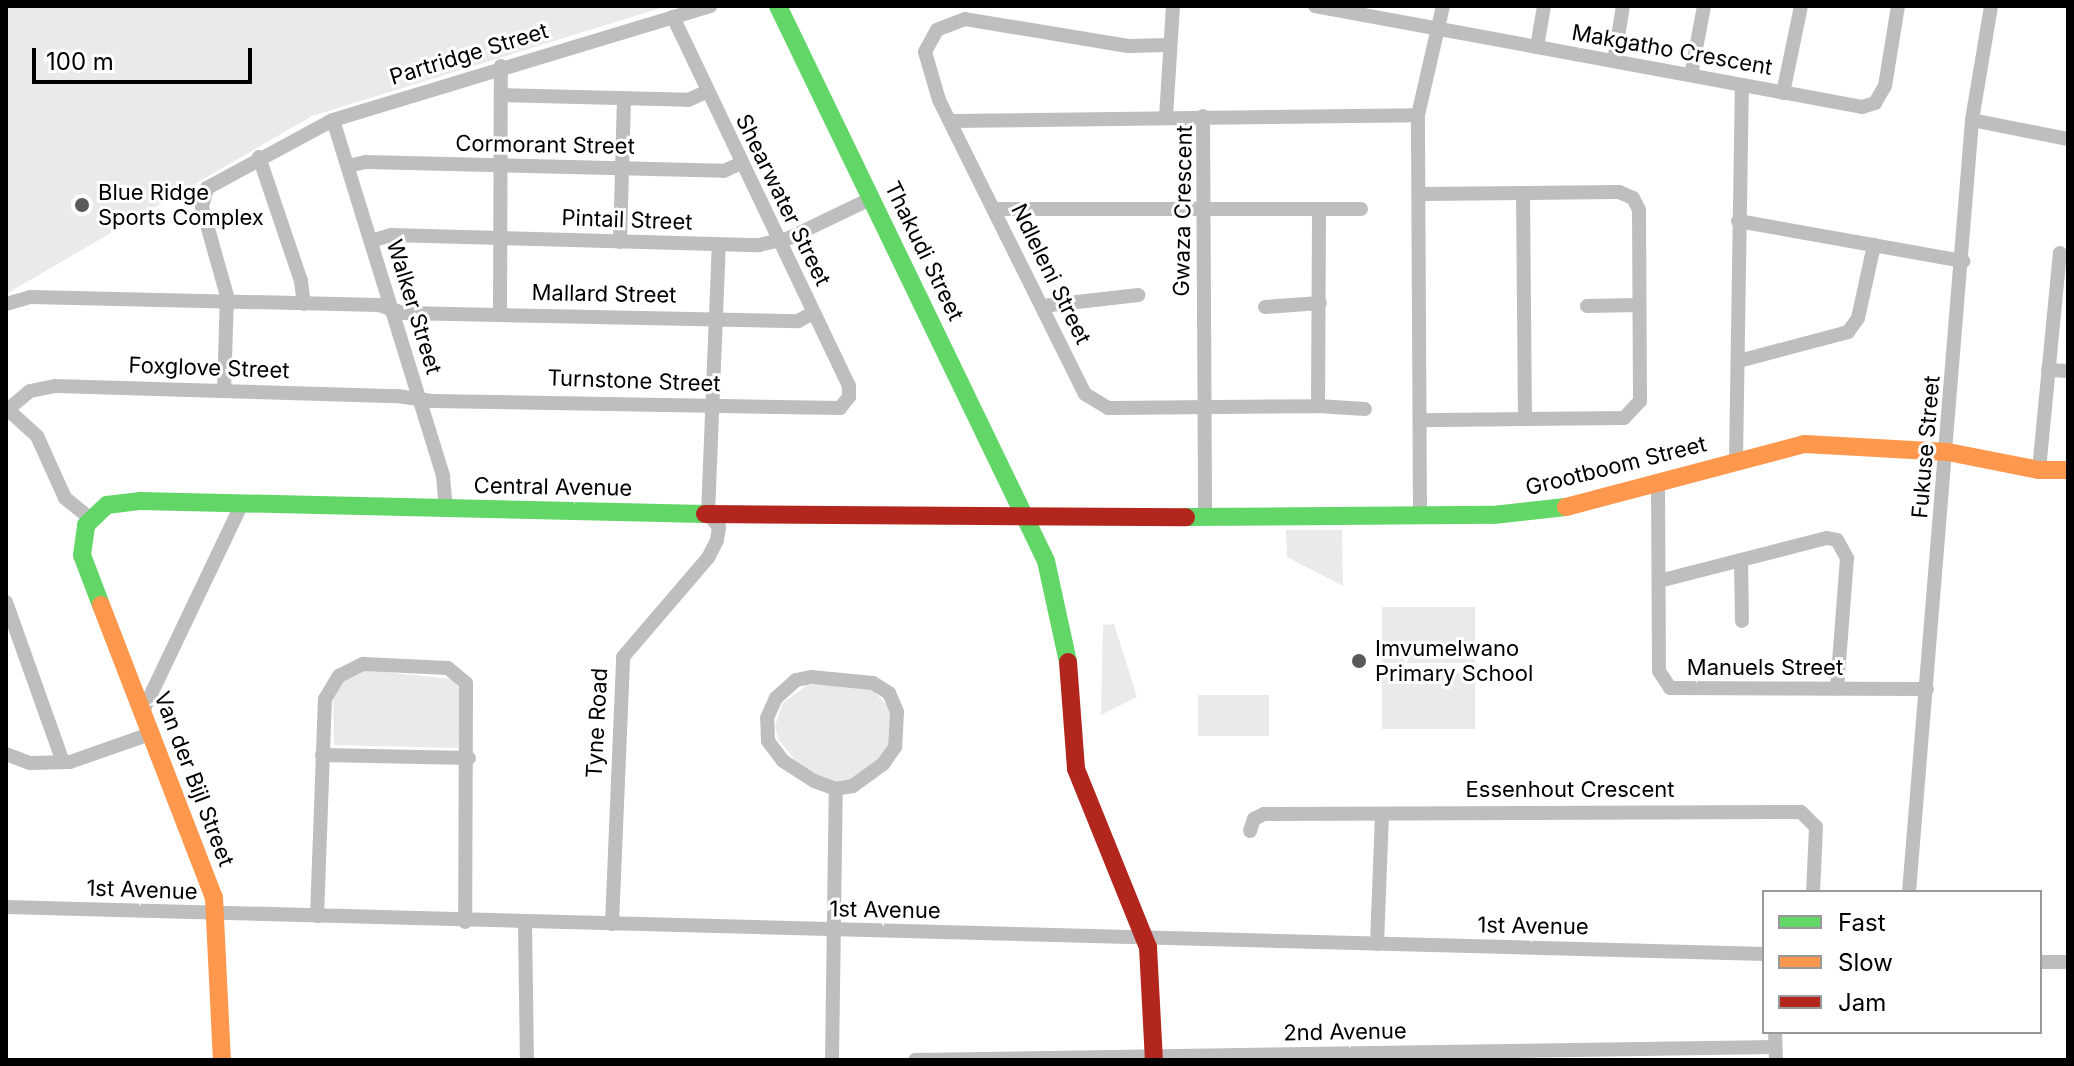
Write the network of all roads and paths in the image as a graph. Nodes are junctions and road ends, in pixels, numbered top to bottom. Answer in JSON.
{"nodes":[{"id":1,"x":710,"y":6,"type":"edge"},
{"id":2,"x":778,"y":6,"type":"edge"},
{"id":3,"x":1173,"y":6,"type":"edge"},
{"id":4,"x":1315,"y":6,"type":"edge"},
{"id":5,"x":1443,"y":6,"type":"edge"},
{"id":6,"x":1544,"y":6,"type":"edge"},
{"id":7,"x":1623,"y":6,"type":"edge"},
{"id":8,"x":1704,"y":6,"type":"edge"},
{"id":9,"x":1801,"y":6,"type":"edge"},
{"id":10,"x":1898,"y":6,"type":"edge"},
{"id":11,"x":1991,"y":6,"type":"edge"},
{"id":12,"x":1360,"y":10,"type":"edge"},
{"id":13,"x":673,"y":17,"type":"junction"},
{"id":14,"x":1439,"y":29,"type":"junction"},
{"id":15,"x":1168,"y":45,"type":"junction"},
{"id":16,"x":1537,"y":47,"type":"junction"},
{"id":17,"x":1614,"y":61,"type":"junction"},
{"id":18,"x":501,"y":66,"type":"junction"},
{"id":19,"x":1691,"y":75,"type":"junction"},
{"id":20,"x":1742,"y":85,"type":"junction"},
{"id":21,"x":706,"y":92,"type":"junction"},
{"id":22,"x":1783,"y":93,"type":"junction"},
{"id":23,"x":503,"y":95,"type":"junction"},
{"id":24,"x":624,"y":99,"type":"junction"},
{"id":25,"x":1418,"y":115,"type":"junction"},
{"id":26,"x":1203,"y":116,"type":"junction"},
{"id":27,"x":1166,"y":117,"type":"junction"},
{"id":28,"x":333,"y":120,"type":"junction"},
{"id":29,"x":1972,"y":120,"type":"junction"},
{"id":30,"x":951,"y":121,"type":"junction"},
{"id":31,"x":2068,"y":139,"type":"edge"},
{"id":32,"x":259,"y":157,"type":"junction"},
{"id":33,"x":741,"y":163,"type":"junction"},
{"id":34,"x":348,"y":166,"type":"junction"},
{"id":35,"x":502,"y":166,"type":"junction"},
{"id":36,"x":622,"y":169,"type":"junction"},
{"id":37,"x":1523,"y":193,"type":"junction"},
{"id":38,"x":1420,"y":194,"type":"junction"},
{"id":39,"x":872,"y":198,"type":"junction"},
{"id":40,"x":1203,"y":207,"type":"junction"},
{"id":41,"x":995,"y":209,"type":"junction"},
{"id":42,"x":1319,"y":209,"type":"junction"},
{"id":43,"x":1361,"y":209,"type":"dead end"},
{"id":44,"x":1738,"y":221,"type":"junction"},
{"id":45,"x":501,"y":239,"type":"junction"},
{"id":46,"x":778,"y":240,"type":"junction"},
{"id":47,"x":371,"y":241,"type":"junction"},
{"id":48,"x":620,"y":242,"type":"junction"},
{"id":49,"x":719,"y":245,"type":"junction"},
{"id":50,"x":1874,"y":245,"type":"junction"},
{"id":51,"x":2060,"y":253,"type":"dead end"},
{"id":52,"x":1963,"y":261,"type":"junction"},
{"id":53,"x":2062,"y":286,"type":"edge"},
{"id":54,"x":1138,"y":295,"type":"dead end"},
{"id":55,"x":227,"y":302,"type":"junction"},
{"id":56,"x":1320,"y":303,"type":"junction"},
{"id":57,"x":6,"y":304,"type":"edge"},
{"id":58,"x":304,"y":304,"type":"junction"},
{"id":59,"x":1639,"y":305,"type":"junction"},
{"id":60,"x":1042,"y":306,"type":"junction"},
{"id":61,"x":1587,"y":306,"type":"dead end"},
{"id":62,"x":1265,"y":307,"type":"dead end"},
{"id":63,"x":392,"y":309,"type":"junction"},
{"id":64,"x":813,"y":313,"type":"junction"},
{"id":65,"x":500,"y":314,"type":"junction"},
{"id":66,"x":715,"y":319,"type":"junction"},
{"id":67,"x":1739,"y":361,"type":"junction"},
{"id":68,"x":2048,"y":370,"type":"junction"},
{"id":69,"x":2068,"y":371,"type":"edge"},
{"id":70,"x":224,"y":391,"type":"junction"},
{"id":71,"x":419,"y":397,"type":"junction"},
{"id":72,"x":846,"y":402,"type":"joint"},
{"id":73,"x":711,"y":405,"type":"junction"},
{"id":74,"x":1318,"y":406,"type":"junction"},
{"id":75,"x":7,"y":409,"type":"edge"},
{"id":76,"x":1365,"y":409,"type":"dead end"},
{"id":77,"x":1204,"y":411,"type":"junction"},
{"id":78,"x":1525,"y":419,"type":"junction"},
{"id":79,"x":1421,"y":420,"type":"junction"},
{"id":80,"x":1948,"y":452,"type":"junction"},
{"id":81,"x":1736,"y":460,"type":"junction"},
{"id":82,"x":2039,"y":470,"type":"junction"},
{"id":83,"x":2068,"y":470,"type":"edge"},
{"id":84,"x":1658,"y":482,"type":"junction"},
{"id":85,"x":242,"y":503,"type":"junction"},
{"id":86,"x":446,"y":508,"type":"junction"},
{"id":87,"x":708,"y":514,"type":"junction"},
{"id":88,"x":1420,"y":515,"type":"junction"},
{"id":89,"x":1027,"y":518,"type":"junction"},
{"id":90,"x":1205,"y":518,"type":"junction"},
{"id":91,"x":88,"y":522,"type":"junction"},
{"id":92,"x":1741,"y":560,"type":"junction"},
{"id":93,"x":1659,"y":581,"type":"junction"},
{"id":94,"x":6,"y":602,"type":"edge"},
{"id":95,"x":1742,"y":621,"type":"dead end"},
{"id":96,"x":11,"y":632,"type":"edge"},
{"id":97,"x":1837,"y":689,"type":"junction"},
{"id":98,"x":1927,"y":689,"type":"junction"},
{"id":99,"x":143,"y":711,"type":"junction"},
{"id":100,"x":150,"y":734,"type":"junction"},
{"id":101,"x":6,"y":754,"type":"edge"},
{"id":102,"x":322,"y":755,"type":"junction"},
{"id":103,"x":469,"y":758,"type":"junction"},
{"id":104,"x":63,"y":762,"type":"junction"},
{"id":105,"x":836,"y":789,"type":"junction"},
{"id":106,"x":1382,"y":814,"type":"junction"},
{"id":107,"x":1250,"y":831,"type":"dead end"},
{"id":108,"x":1813,"y":890,"type":"edge"},
{"id":109,"x":1909,"y":890,"type":"edge"},
{"id":110,"x":6,"y":907,"type":"edge"},
{"id":111,"x":218,"y":915,"type":"junction"},
{"id":112,"x":317,"y":916,"type":"junction"},
{"id":113,"x":465,"y":922,"type":"junction"},
{"id":114,"x":525,"y":923,"type":"junction"},
{"id":115,"x":612,"y":924,"type":"junction"},
{"id":116,"x":832,"y":931,"type":"junction"},
{"id":117,"x":1146,"y":938,"type":"junction"},
{"id":118,"x":1377,"y":944,"type":"junction"},
{"id":119,"x":1762,"y":954,"type":"edge"},
{"id":120,"x":2042,"y":962,"type":"edge"},
{"id":121,"x":2068,"y":962,"type":"edge"},
{"id":122,"x":1775,"y":1046,"type":"edge"},
{"id":123,"x":1154,"y":1058,"type":"edge"},
{"id":124,"x":222,"y":1060,"type":"edge"},
{"id":125,"x":527,"y":1060,"type":"edge"},
{"id":126,"x":832,"y":1060,"type":"edge"},
{"id":127,"x":915,"y":1060,"type":"edge"}],
"edges":[{"from":1,"to":13,"type":"street","name":"Partridge Street"},
{"from":2,"to":39,"type":"street","name":"Thakudi Street"},
{"from":3,"to":15,"type":"street"},
{"from":4,"to":12,"type":"street","name":"Makgatho Crescent"},
{"from":5,"to":14,"type":"street"},
{"from":6,"to":16,"type":"street"},
{"from":7,"to":17,"type":"street"},
{"from":8,"to":19,"type":"street"},
{"from":9,"to":22,"type":"street"},
{"from":10,"to":22,"type":"street","name":"Makgatho Crescent"},
{"from":11,"to":29,"type":"street","name":"Fukuse Street"},
{"from":12,"to":14,"type":"street","name":"Makgatho Crescent"},
{"from":13,"to":18,"type":"street","name":"Partridge Street"},
{"from":13,"to":21,"type":"street","name":"Shearwater Street"},
{"from":14,"to":16,"type":"street","name":"Makgatho Crescent"},
{"from":14,"to":25,"type":"street"},
{"from":15,"to":27,"type":"street"},
{"from":15,"to":30,"type":"street","name":"Ndleleni Street"},
{"from":16,"to":17,"type":"street","name":"Makgatho Crescent"},
{"from":17,"to":19,"type":"street","name":"Makgatho Crescent"},
{"from":18,"to":23,"type":"street"},
{"from":18,"to":28,"type":"street","name":"Partridge Street"},
{"from":19,"to":20,"type":"street","name":"Makgatho Crescent"},
{"from":20,"to":22,"type":"street","name":"Makgatho Crescent"},
{"from":20,"to":44,"type":"street"},
{"from":21,"to":24,"type":"street"},
{"from":21,"to":33,"type":"street","name":"Shearwater Street"},
{"from":23,"to":24,"type":"street"},
{"from":23,"to":35,"type":"street"},
{"from":24,"to":36,"type":"street"},
{"from":25,"to":26,"type":"street","name":"Gwaza Crescent"},
{"from":25,"to":38,"type":"street"},
{"from":26,"to":27,"type":"street"},
{"from":26,"to":40,"type":"street","name":"Gwaza Crescent"},
{"from":27,"to":30,"type":"street"},
{"from":28,"to":32,"type":"street","name":"Partridge Street"},
{"from":28,"to":34,"type":"street","name":"Walker Street"},
{"from":29,"to":31,"type":"street"},
{"from":29,"to":52,"type":"street","name":"Fukuse Street"},
{"from":30,"to":41,"type":"street","name":"Ndleleni Street"},
{"from":32,"to":55,"type":"street","name":"Partridge Street"},
{"from":32,"to":58,"type":"street"},
{"from":33,"to":36,"type":"street","name":"Cormorant Street"},
{"from":33,"to":46,"type":"street","name":"Shearwater Street"},
{"from":34,"to":35,"type":"street","name":"Cormorant Street"},
{"from":34,"to":47,"type":"street","name":"Walker Street"},
{"from":35,"to":36,"type":"street","name":"Cormorant Street"},
{"from":35,"to":45,"type":"street"},
{"from":36,"to":48,"type":"street"},
{"from":37,"to":38,"type":"street"},
{"from":37,"to":59,"type":"street"},
{"from":37,"to":78,"type":"street"},
{"from":38,"to":79,"type":"street"},
{"from":39,"to":46,"type":"street","name":"Pintail Street"},
{"from":39,"to":89,"type":"street","name":"Thakudi Street"},
{"from":40,"to":41,"type":"street"},
{"from":40,"to":42,"type":"street"},
{"from":40,"to":77,"type":"street","name":"Gwaza Crescent"},
{"from":41,"to":60,"type":"street","name":"Ndleleni Street"},
{"from":42,"to":43,"type":"street"},
{"from":42,"to":56,"type":"street"},
{"from":44,"to":50,"type":"street"},
{"from":44,"to":67,"type":"street"},
{"from":45,"to":47,"type":"street","name":"Pintail Street"},
{"from":45,"to":48,"type":"street","name":"Pintail Street"},
{"from":45,"to":65,"type":"street"},
{"from":46,"to":49,"type":"street","name":"Pintail Street"},
{"from":46,"to":64,"type":"street","name":"Shearwater Street"},
{"from":47,"to":63,"type":"street","name":"Walker Street"},
{"from":48,"to":49,"type":"street","name":"Pintail Street"},
{"from":49,"to":66,"type":"street"},
{"from":50,"to":52,"type":"street"},
{"from":50,"to":67,"type":"street"},
{"from":51,"to":53,"type":"street"},
{"from":52,"to":80,"type":"street","name":"Fukuse Street"},
{"from":53,"to":68,"type":"street"},
{"from":54,"to":60,"type":"street"},
{"from":55,"to":57,"type":"street","name":"Mallard Street"},
{"from":55,"to":58,"type":"street","name":"Mallard Street"},
{"from":55,"to":70,"type":"street","name":"Partridge Street"},
{"from":56,"to":62,"type":"street"},
{"from":56,"to":74,"type":"street"},
{"from":58,"to":63,"type":"street","name":"Mallard Street"},
{"from":59,"to":61,"type":"street"},
{"from":59,"to":78,"type":"street"},
{"from":60,"to":77,"type":"street","name":"Ndleleni Street"},
{"from":63,"to":65,"type":"street","name":"Mallard Street"},
{"from":63,"to":71,"type":"street","name":"Walker Street"},
{"from":64,"to":66,"type":"street","name":"Mallard Street"},
{"from":64,"to":72,"type":"street","name":"Shearwater Street"},
{"from":65,"to":66,"type":"street","name":"Mallard Street"},
{"from":66,"to":73,"type":"street"},
{"from":67,"to":81,"type":"street"},
{"from":68,"to":69,"type":"street"},
{"from":68,"to":82,"type":"street"},
{"from":70,"to":71,"type":"street","name":"Foxglove Street"},
{"from":70,"to":75,"type":"street","name":"Foxglove Street"},
{"from":71,"to":73,"type":"street","name":"Turnstone Street"},
{"from":71,"to":86,"type":"street","name":"Walker Street"},
{"from":72,"to":73,"type":"street","name":"Turnstone Street"},
{"from":73,"to":87,"type":"street"},
{"from":74,"to":76,"type":"street"},
{"from":74,"to":77,"type":"street"},
{"from":75,"to":91,"type":"street"},
{"from":77,"to":90,"type":"street","name":"Gwaza Crescent"},
{"from":78,"to":79,"type":"street"},
{"from":79,"to":88,"type":"street"},
{"from":80,"to":81,"type":"street","name":"Grootboom Street"},
{"from":80,"to":82,"type":"street","name":"Grootboom Street"},
{"from":80,"to":98,"type":"street","name":"Fukuse Street"},
{"from":81,"to":84,"type":"street","name":"Grootboom Street"},
{"from":82,"to":83,"type":"street","name":"Grootboom Street"},
{"from":84,"to":88,"type":"street","name":"Grootboom Street"},
{"from":84,"to":93,"type":"street","name":"Manuels Street"},
{"from":85,"to":86,"type":"street","name":"Central Avenue"},
{"from":85,"to":91,"type":"street","name":"Central Avenue"},
{"from":85,"to":99,"type":"street"},
{"from":86,"to":87,"type":"street","name":"Central Avenue"},
{"from":87,"to":89,"type":"street","name":"Central Avenue"},
{"from":87,"to":115,"type":"street","name":"Tyne Road"},
{"from":88,"to":90,"type":"street","name":"Grootboom Street"},
{"from":89,"to":90,"type":"street","name":"Grootboom Street"},
{"from":89,"to":117,"type":"street","name":"Thakudi Street"},
{"from":91,"to":99,"type":"street","name":"Van der Bijl Street"},
{"from":92,"to":93,"type":"street"},
{"from":92,"to":95,"type":"street"},
{"from":92,"to":97,"type":"street"},
{"from":93,"to":97,"type":"street","name":"Manuels Street"},
{"from":94,"to":96,"type":"street"},
{"from":96,"to":104,"type":"street"},
{"from":97,"to":98,"type":"street","name":"Manuels Street"},
{"from":98,"to":109,"type":"street","name":"Fukuse Street"},
{"from":99,"to":100,"type":"street","name":"Van der Bijl Street"},
{"from":100,"to":104,"type":"street"},
{"from":100,"to":111,"type":"street","name":"Van der Bijl Street"},
{"from":101,"to":104,"type":"street"},
{"from":102,"to":103,"type":"street"},
{"from":102,"to":103,"type":"street"},
{"from":102,"to":112,"type":"street"},
{"from":103,"to":113,"type":"street"},
{"from":105,"to":105,"type":"street"},
{"from":105,"to":116,"type":"street"},
{"from":106,"to":107,"type":"street","name":"Essenhout Crescent"},
{"from":106,"to":108,"type":"street","name":"Essenhout Crescent"},
{"from":106,"to":118,"type":"street"},
{"from":110,"to":111,"type":"street","name":"1st Avenue"},
{"from":111,"to":112,"type":"street","name":"1st Avenue"},
{"from":111,"to":124,"type":"street","name":"Van der Bijl Street"},
{"from":112,"to":113,"type":"street","name":"1st Avenue"},
{"from":113,"to":114,"type":"street","name":"1st Avenue"},
{"from":114,"to":115,"type":"street","name":"1st Avenue"},
{"from":114,"to":125,"type":"street"},
{"from":115,"to":116,"type":"street","name":"1st Avenue"},
{"from":116,"to":117,"type":"street","name":"1st Avenue"},
{"from":116,"to":126,"type":"street"},
{"from":117,"to":118,"type":"street","name":"1st Avenue"},
{"from":117,"to":123,"type":"street","name":"Thakudi Street"},
{"from":118,"to":119,"type":"street","name":"1st Avenue"},
{"from":120,"to":121,"type":"street"},
{"from":122,"to":123,"type":"street","name":"2nd Avenue"},
{"from":123,"to":127,"type":"street","name":"2nd Avenue"}]}
